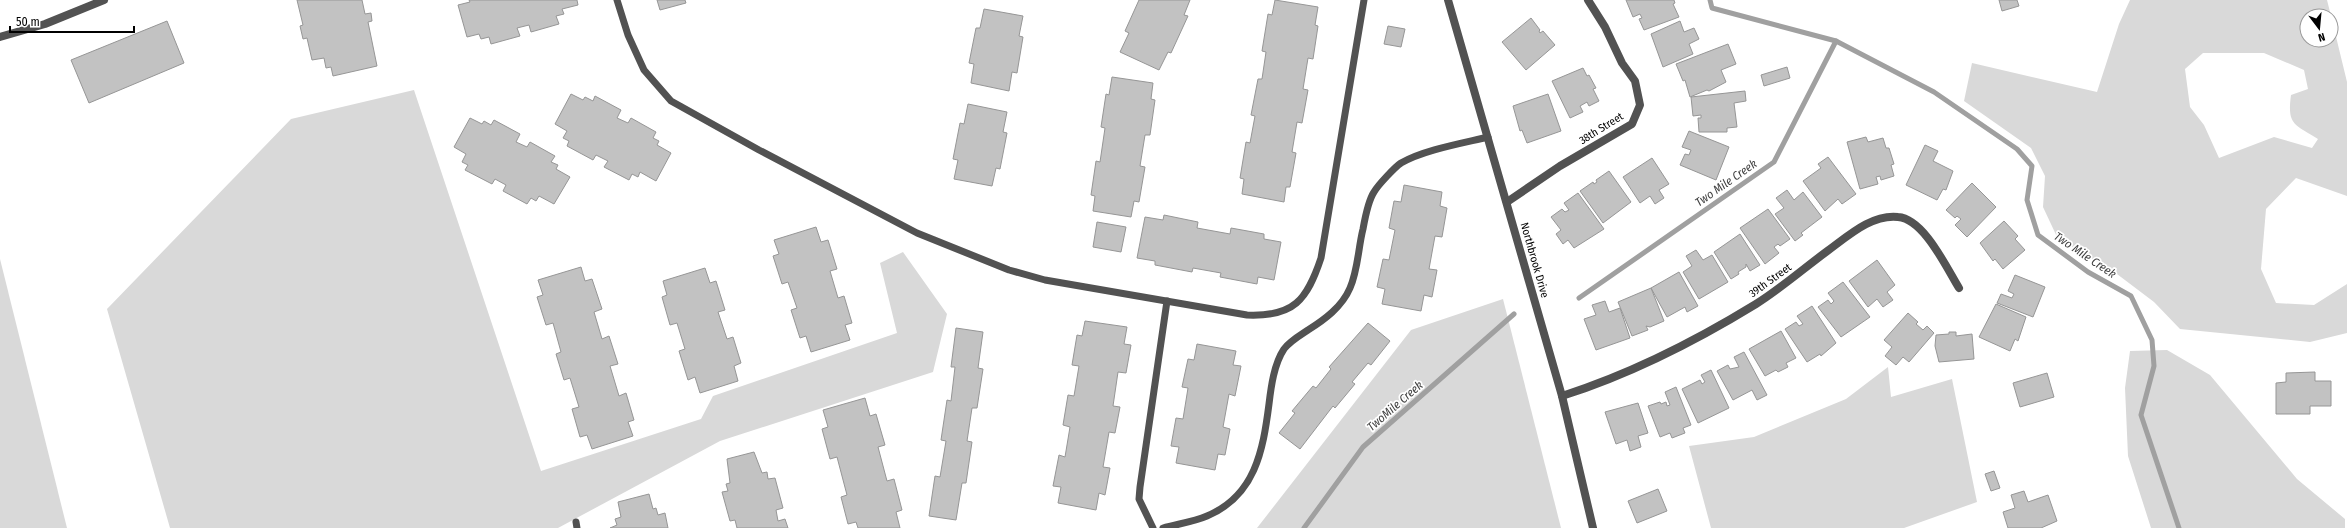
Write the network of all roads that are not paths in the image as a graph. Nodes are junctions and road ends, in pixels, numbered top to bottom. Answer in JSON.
{"nodes":[{"id":1,"x":104,"y":0,"type":"edge"},
{"id":2,"x":617,"y":0,"type":"edge"},
{"id":3,"x":1364,"y":0,"type":"edge"},
{"id":4,"x":1448,"y":0,"type":"edge"},
{"id":5,"x":1588,"y":0,"type":"edge"},
{"id":6,"x":0,"y":37,"type":"edge"},
{"id":7,"x":1488,"y":137,"type":"junction"},
{"id":8,"x":1507,"y":202,"type":"junction"},
{"id":9,"x":1960,"y":288,"type":"dead end"},
{"id":10,"x":1167,"y":300,"type":"junction"},
{"id":11,"x":1562,"y":396,"type":"junction"},
{"id":12,"x":1153,"y":528,"type":"edge"},
{"id":13,"x":1163,"y":528,"type":"edge"},
{"id":14,"x":1593,"y":528,"type":"edge"}],
"edges":[{"from":1,"to":6,"type":"street"},
{"from":2,"to":10,"type":"lane"},
{"from":3,"to":10,"type":"lane"},
{"from":4,"to":7,"type":"street","name":"Northbrook Drive"},
{"from":5,"to":8,"type":"street","name":"38th Street"},
{"from":7,"to":8,"type":"street","name":"Northbrook Drive"},
{"from":7,"to":13,"type":"lane"},
{"from":8,"to":11,"type":"street","name":"Northbrook Drive"},
{"from":9,"to":11,"type":"street","name":"39th Street"},
{"from":10,"to":12,"type":"lane"},
{"from":11,"to":14,"type":"street","name":"Northbrook Drive"}]}
